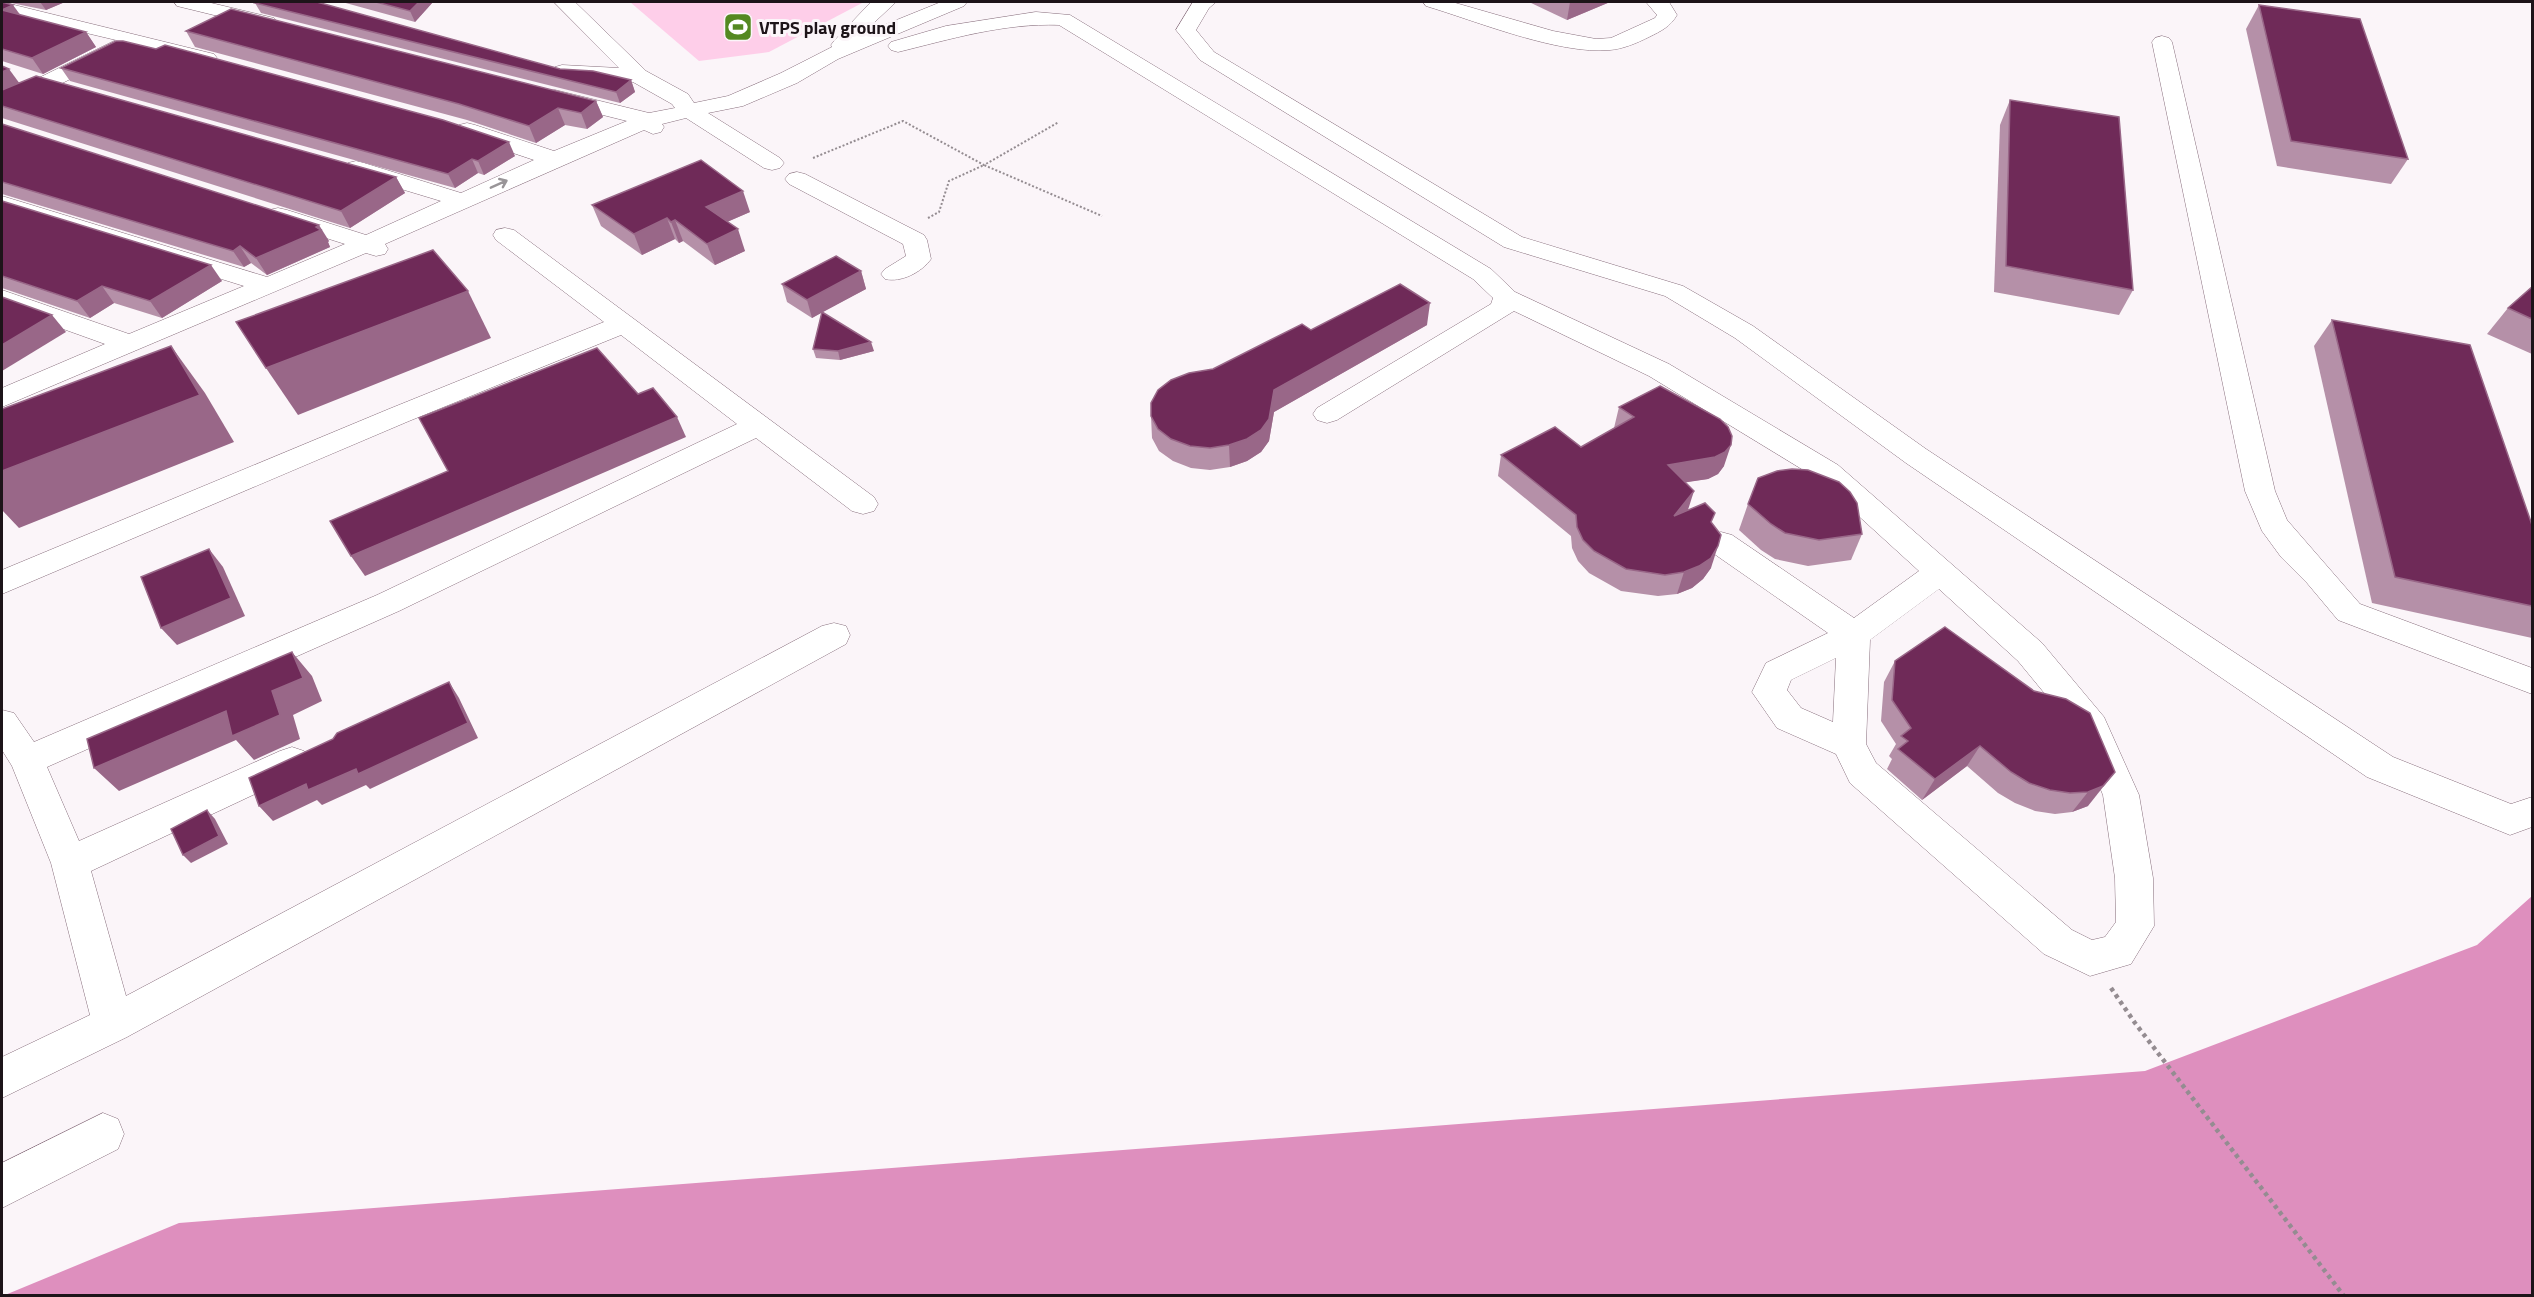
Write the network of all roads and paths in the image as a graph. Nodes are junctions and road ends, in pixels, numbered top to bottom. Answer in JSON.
{"nodes":[{"id":1,"x":184,"y":2,"type":"edge"},
{"id":2,"x":564,"y":2,"type":"edge"},
{"id":3,"x":886,"y":2,"type":"edge"},
{"id":4,"x":957,"y":2,"type":"edge"},
{"id":5,"x":1206,"y":2,"type":"edge"},
{"id":6,"x":1433,"y":2,"type":"edge"},
{"id":7,"x":1656,"y":2,"type":"edge"},
{"id":8,"x":2,"y":7,"type":"edge"},
{"id":9,"x":291,"y":28,"type":"edge"},
{"id":10,"x":135,"y":39,"type":"junction"},
{"id":11,"x":2162,"y":42,"type":"dead end"},
{"id":12,"x":831,"y":55,"type":"junction"},
{"id":13,"x":225,"y":63,"type":"edge"},
{"id":14,"x":543,"y":66,"type":"edge"},
{"id":15,"x":12,"y":73,"type":"dead end"},
{"id":16,"x":638,"y":75,"type":"junction"},
{"id":17,"x":789,"y":78,"type":"junction"},
{"id":18,"x":45,"y":83,"type":"junction"},
{"id":19,"x":534,"y":90,"type":"edge"},
{"id":20,"x":79,"y":93,"type":"edge"},
{"id":21,"x":2,"y":104,"type":"edge"},
{"id":22,"x":689,"y":111,"type":"junction"},
{"id":23,"x":1059,"y":122,"type":"dead end"},
{"id":24,"x":447,"y":124,"type":"edge"},
{"id":25,"x":653,"y":128,"type":"junction"},
{"id":26,"x":555,"y":159,"type":"junction"},
{"id":27,"x":336,"y":162,"type":"edge"},
{"id":28,"x":984,"y":165,"type":"junction"},
{"id":29,"x":801,"y":170,"type":"junction"},
{"id":30,"x":459,"y":201,"type":"junction"},
{"id":31,"x":2,"y":204,"type":"edge"},
{"id":32,"x":257,"y":208,"type":"edge"},
{"id":33,"x":1102,"y":216,"type":"dead end"},
{"id":34,"x":901,"y":231,"type":"junction"},
{"id":35,"x":505,"y":235,"type":"dead end"},
{"id":36,"x":375,"y":248,"type":"junction"},
{"id":37,"x":894,"y":274,"type":"dead end"},
{"id":38,"x":267,"y":285,"type":"junction"},
{"id":39,"x":1506,"y":297,"type":"junction"},
{"id":40,"x":2,"y":298,"type":"edge"},
{"id":41,"x":624,"y":324,"type":"junction"},
{"id":42,"x":130,"y":344,"type":"junction"},
{"id":43,"x":2,"y":398,"type":"edge"},
{"id":44,"x":1327,"y":414,"type":"dead end"},
{"id":45,"x":2,"y":416,"type":"edge"},
{"id":46,"x":758,"y":425,"type":"junction"},
{"id":47,"x":863,"y":504,"type":"dead end"},
{"id":48,"x":1721,"y":543,"type":"edge"},
{"id":49,"x":1939,"y":573,"type":"junction"},
{"id":50,"x":2,"y":583,"type":"edge"},
{"id":51,"x":834,"y":635,"type":"dead end"},
{"id":52,"x":1854,"y":635,"type":"junction"},
{"id":53,"x":2532,"y":681,"type":"edge"},
{"id":54,"x":2,"y":723,"type":"edge"},
{"id":55,"x":1849,"y":744,"type":"junction"},
{"id":56,"x":322,"y":747,"type":"edge"},
{"id":57,"x":27,"y":760,"type":"junction"},
{"id":58,"x":2532,"y":812,"type":"edge"},
{"id":59,"x":70,"y":863,"type":"junction"},
{"id":60,"x":2135,"y":1023,"type":"dead end"},
{"id":61,"x":113,"y":1024,"type":"junction"},
{"id":62,"x":2,"y":1078,"type":"edge"},
{"id":63,"x":103,"y":1134,"type":"dead end"},
{"id":64,"x":2,"y":1186,"type":"edge"},
{"id":65,"x":2344,"y":1296,"type":"edge"}],
"edges":[{"from":1,"to":9,"type":"street"},
{"from":2,"to":16,"type":"street"},
{"from":3,"to":12,"type":"street"},
{"from":4,"to":12,"type":"street"},
{"from":5,"to":58,"type":"street"},
{"from":6,"to":7,"type":"street"},
{"from":8,"to":10,"type":"street"},
{"from":10,"to":13,"type":"street"},
{"from":10,"to":18,"type":"street"},
{"from":11,"to":53,"type":"street"},
{"from":12,"to":17,"type":"street"},
{"from":14,"to":16,"type":"street"},
{"from":15,"to":18,"type":"street"},
{"from":16,"to":22,"type":"street"},
{"from":17,"to":22,"type":"street"},
{"from":17,"to":39,"type":"street"},
{"from":18,"to":20,"type":"street"},
{"from":18,"to":21,"type":"street"},
{"from":19,"to":25,"type":"street"},
{"from":22,"to":25,"type":"street"},
{"from":22,"to":29,"type":"street"},
{"from":23,"to":28,"type":"path"},
{"from":24,"to":26,"type":"street"},
{"from":25,"to":26,"type":"street"},
{"from":25,"to":36,"type":"street"},
{"from":30,"to":26,"type":"street","one_way":true},
{"from":27,"to":30,"type":"street"},
{"from":28,"to":29,"type":"path"},
{"from":28,"to":33,"type":"path"},
{"from":28,"to":34,"type":"path"},
{"from":29,"to":34,"type":"street"},
{"from":30,"to":36,"type":"street"},
{"from":31,"to":38,"type":"street"},
{"from":32,"to":36,"type":"street"},
{"from":34,"to":37,"type":"street"},
{"from":35,"to":41,"type":"street"},
{"from":36,"to":38,"type":"street"},
{"from":36,"to":45,"type":"street"},
{"from":38,"to":42,"type":"street"},
{"from":39,"to":44,"type":"street"},
{"from":39,"to":49,"type":"street"},
{"from":40,"to":42,"type":"street"},
{"from":41,"to":46,"type":"street"},
{"from":41,"to":50,"type":"street"},
{"from":42,"to":43,"type":"street"},
{"from":46,"to":47,"type":"street"},
{"from":46,"to":57,"type":"street"},
{"from":48,"to":52,"type":"street"},
{"from":49,"to":52,"type":"street"},
{"from":49,"to":55,"type":"street"},
{"from":51,"to":61,"type":"street"},
{"from":52,"to":55,"type":"street"},
{"from":52,"to":55,"type":"street"},
{"from":54,"to":57,"type":"street"},
{"from":56,"to":59,"type":"street"},
{"from":57,"to":59,"type":"street"},
{"from":59,"to":61,"type":"street"},
{"from":60,"to":65,"type":"path"},
{"from":61,"to":62,"type":"street"},
{"from":63,"to":64,"type":"street"}]}
